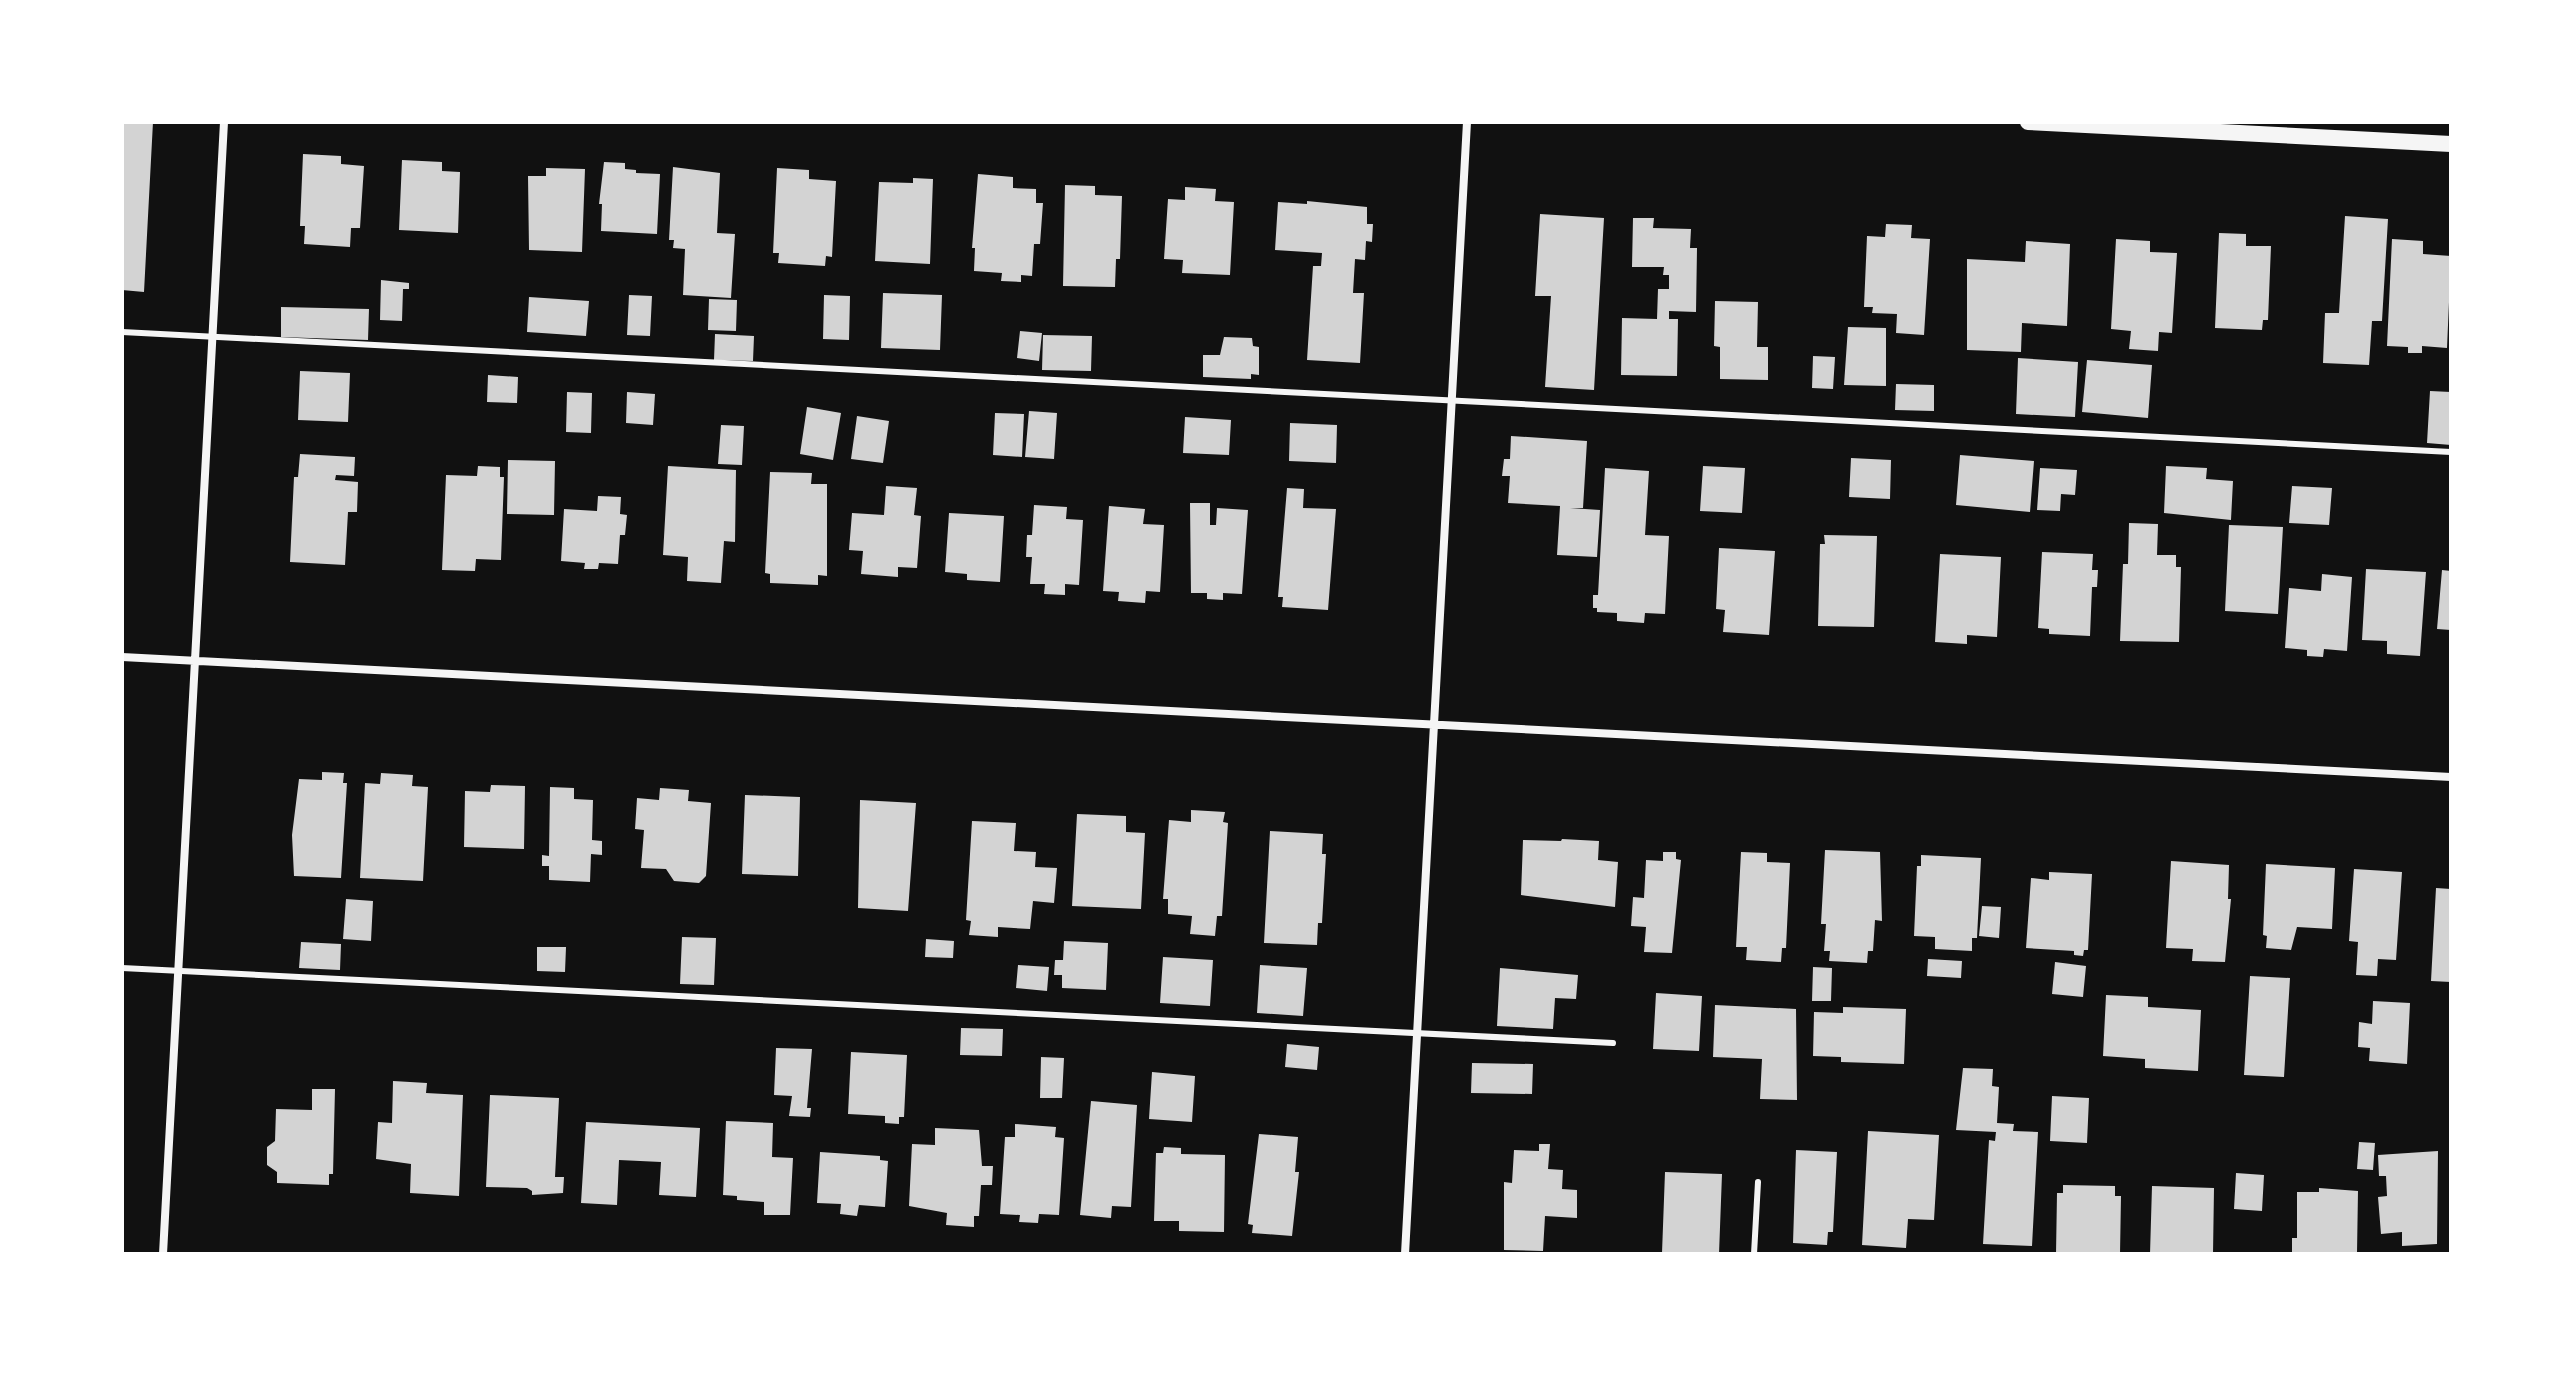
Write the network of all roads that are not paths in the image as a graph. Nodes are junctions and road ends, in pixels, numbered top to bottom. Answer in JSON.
{"nodes":[{"id":1,"x":224,"y":122,"type":"edge"},
{"id":2,"x":1467,"y":122,"type":"edge"},
{"id":3,"x":2028,"y":122,"type":"edge"},
{"id":4,"x":2451,"y":144,"type":"edge"},
{"id":5,"x":122,"y":332,"type":"edge"},
{"id":6,"x":213,"y":336,"type":"junction"},
{"id":7,"x":1452,"y":399,"type":"junction"},
{"id":8,"x":2451,"y":452,"type":"edge"},
{"id":9,"x":122,"y":657,"type":"edge"},
{"id":10,"x":195,"y":661,"type":"junction"},
{"id":11,"x":1434,"y":725,"type":"junction"},
{"id":12,"x":2451,"y":777,"type":"edge"},
{"id":13,"x":122,"y":968,"type":"edge"},
{"id":14,"x":179,"y":971,"type":"junction"},
{"id":15,"x":1417,"y":1035,"type":"junction"},
{"id":16,"x":1613,"y":1043,"type":"dead end"},
{"id":17,"x":1758,"y":1182,"type":"dead end"},
{"id":18,"x":163,"y":1254,"type":"edge"},
{"id":19,"x":1405,"y":1254,"type":"edge"},
{"id":20,"x":1754,"y":1254,"type":"edge"}],
"edges":[{"from":1,"to":6,"type":"street"},
{"from":2,"to":7,"type":"street"},
{"from":3,"to":4,"type":"main road"},
{"from":5,"to":6,"type":"lane"},
{"from":6,"to":7,"type":"lane"},
{"from":6,"to":10,"type":"street"},
{"from":7,"to":8,"type":"lane"},
{"from":7,"to":11,"type":"street"},
{"from":9,"to":10,"type":"street"},
{"from":10,"to":11,"type":"street"},
{"from":10,"to":14,"type":"street"},
{"from":11,"to":12,"type":"street"},
{"from":11,"to":15,"type":"street"},
{"from":13,"to":14,"type":"lane"},
{"from":14,"to":15,"type":"lane"},
{"from":14,"to":18,"type":"street"},
{"from":15,"to":16,"type":"lane"},
{"from":15,"to":19,"type":"street"},
{"from":17,"to":20,"type":"lane"}]}
